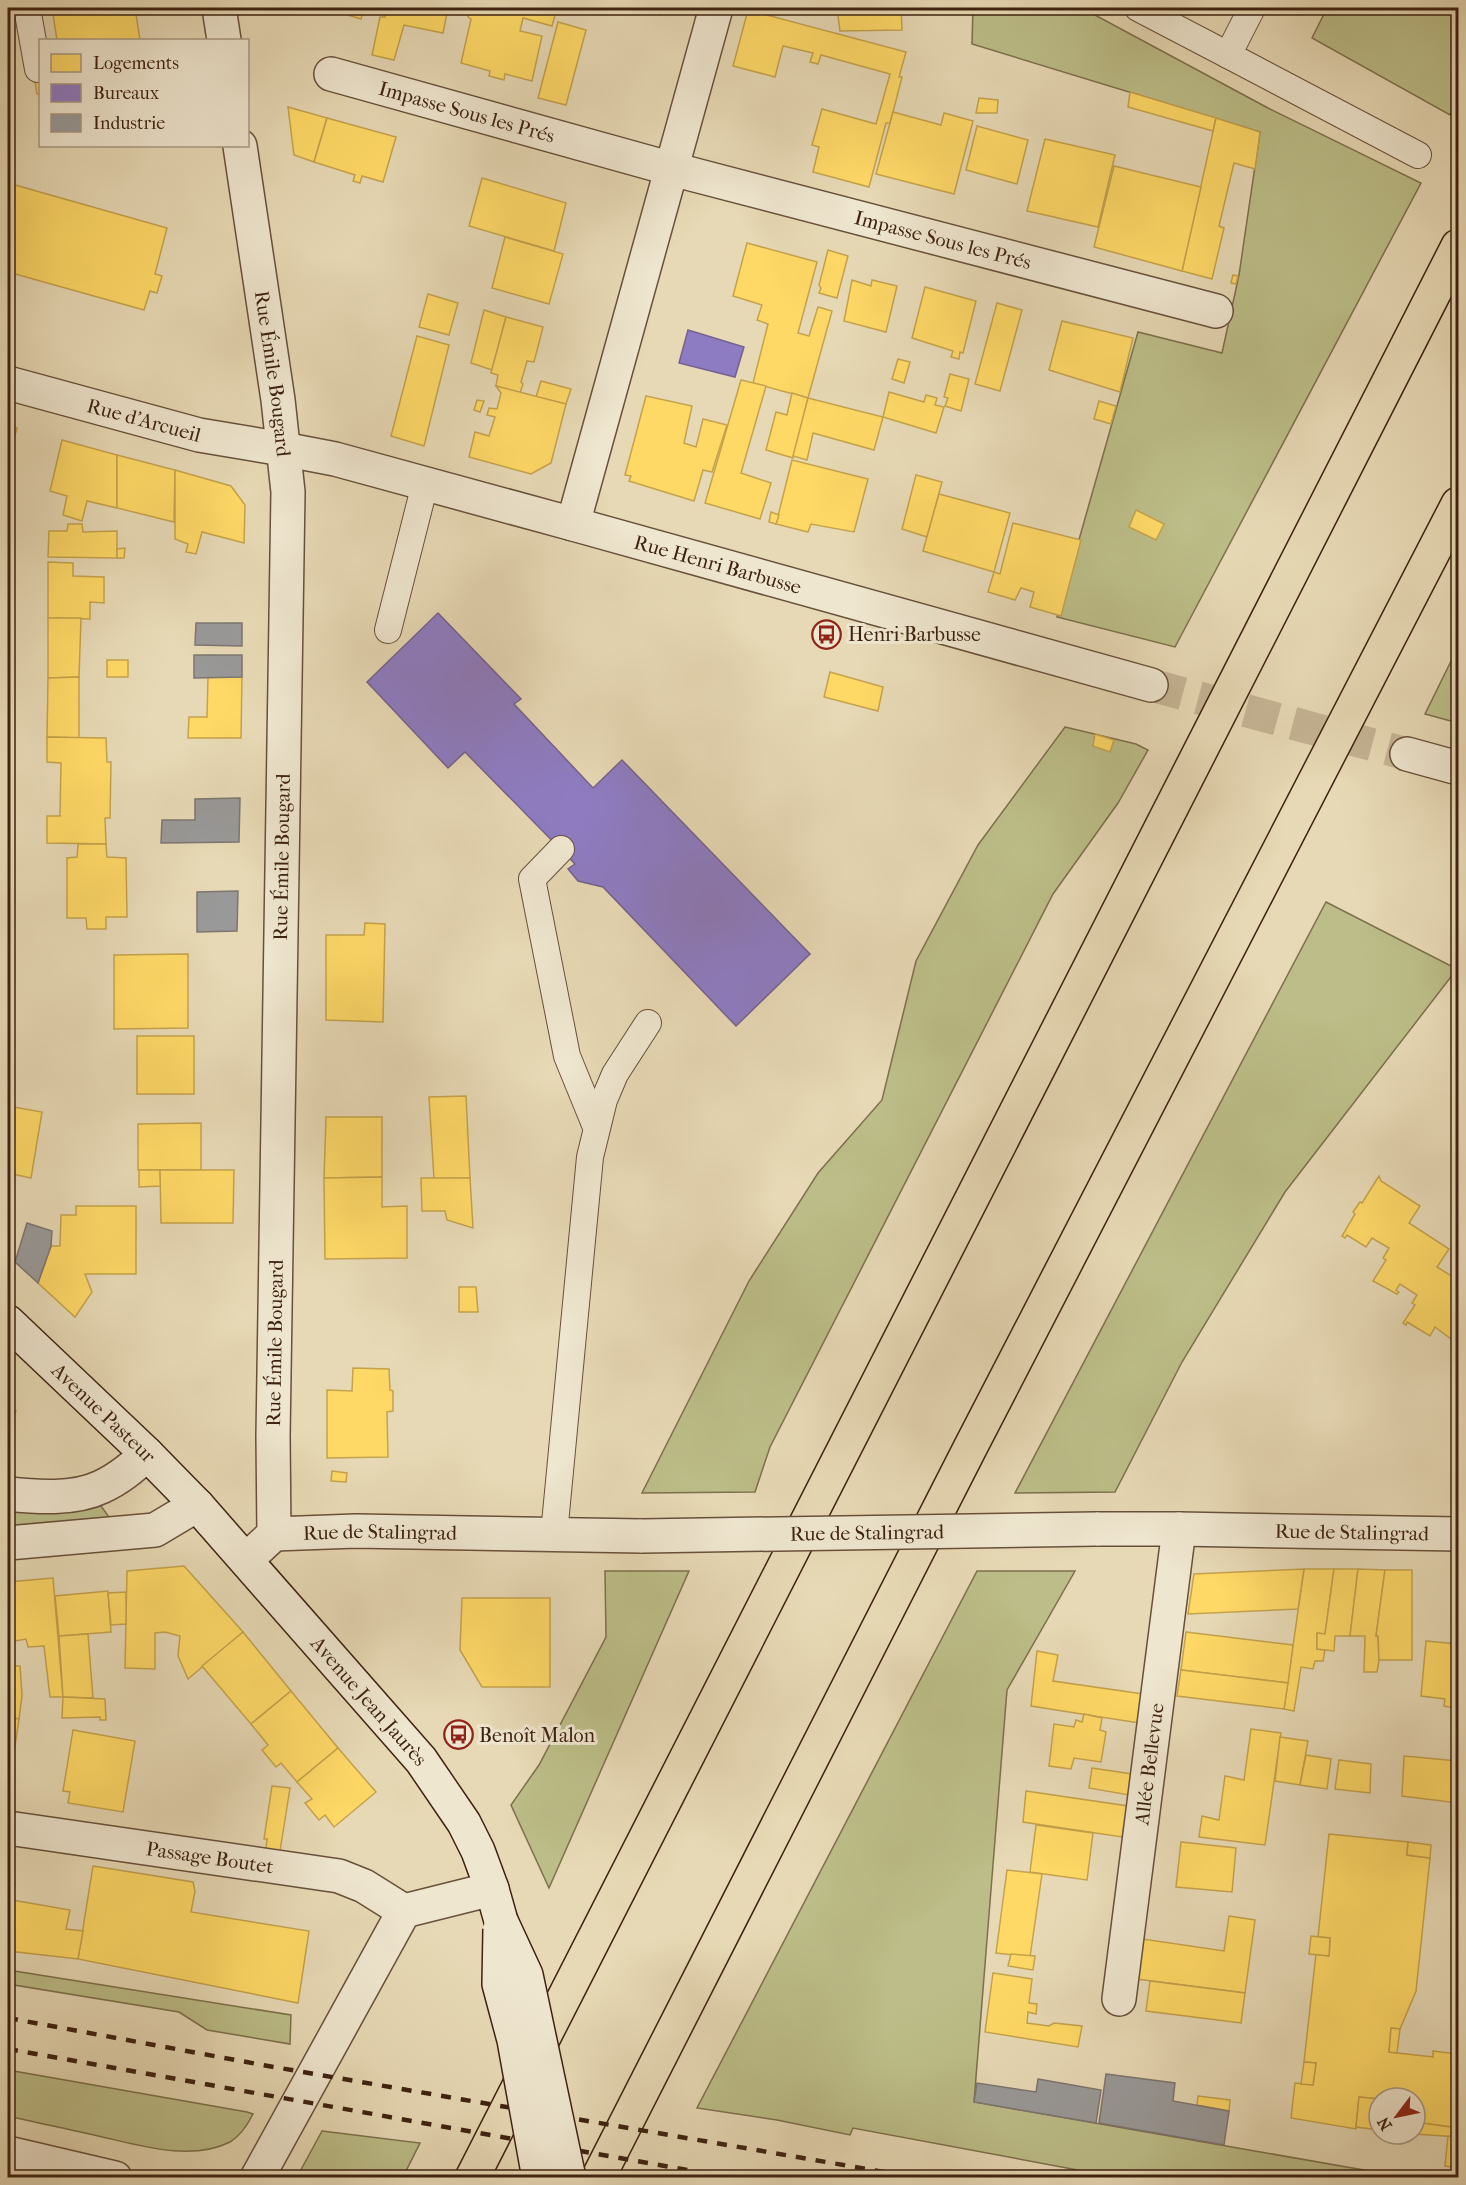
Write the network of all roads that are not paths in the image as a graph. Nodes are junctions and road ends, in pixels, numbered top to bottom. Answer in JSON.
{"nodes":[{"id":1,"x":27,"y":8,"type":"edge"},
{"id":2,"x":219,"y":8,"type":"edge"},
{"id":3,"x":716,"y":8,"type":"edge"},
{"id":4,"x":1252,"y":8,"type":"edge"},
{"id":5,"x":1149,"y":11,"type":"edge"},
{"id":6,"x":224,"y":39,"type":"edge"},
{"id":7,"x":1228,"y":56,"type":"junction"},
{"id":8,"x":38,"y":69,"type":"dead end"},
{"id":9,"x":331,"y":74,"type":"dead end"},
{"id":10,"x":240,"y":147,"type":"edge"},
{"id":11,"x":1418,"y":155,"type":"dead end"},
{"id":12,"x":672,"y":169,"type":"junction"},
{"id":13,"x":1458,"y":246,"type":"edge"},
{"id":14,"x":1216,"y":311,"type":"dead end"},
{"id":15,"x":8,"y":382,"type":"edge"},
{"id":16,"x":283,"y":449,"type":"junction"},
{"id":17,"x":424,"y":484,"type":"junction"},
{"id":18,"x":1458,"y":504,"type":"edge"},
{"id":19,"x":573,"y":524,"type":"junction"},
{"id":20,"x":388,"y":630,"type":"dead end"},
{"id":21,"x":1150,"y":685,"type":"tunnel mouth"},
{"id":22,"x":1407,"y":754,"type":"tunnel mouth"},
{"id":23,"x":1458,"y":768,"type":"edge"},
{"id":24,"x":561,"y":849,"type":"dead end"},
{"id":25,"x":648,"y":1023,"type":"dead end"},
{"id":26,"x":596,"y":1127,"type":"junction"},
{"id":27,"x":8,"y":1322,"type":"edge"},
{"id":28,"x":147,"y":1454,"type":"junction"},
{"id":29,"x":8,"y":1494,"type":"edge"},
{"id":30,"x":197,"y":1505,"type":"junction"},
{"id":31,"x":1179,"y":1529,"type":"junction"},
{"id":32,"x":274,"y":1534,"type":"junction"},
{"id":33,"x":554,"y":1534,"type":"junction"},
{"id":34,"x":1458,"y":1534,"type":"edge"},
{"id":35,"x":8,"y":1543,"type":"edge"},
{"id":36,"x":246,"y":1560,"type":"junction"},
{"id":37,"x":8,"y":1828,"type":"edge"},
{"id":38,"x":492,"y":1889,"type":"junction"},
{"id":39,"x":404,"y":1911,"type":"junction"},
{"id":40,"x":501,"y":1921,"type":"junction"},
{"id":41,"x":1119,"y":1999,"type":"dead end"},
{"id":42,"x":8,"y":2152,"type":"edge"},
{"id":43,"x":115,"y":2178,"type":"edge"},
{"id":44,"x":257,"y":2178,"type":"edge"},
{"id":45,"x":472,"y":2178,"type":"edge"},
{"id":46,"x":539,"y":2178,"type":"edge"},
{"id":47,"x":569,"y":2178,"type":"edge"},
{"id":48,"x":598,"y":2178,"type":"edge"}],
"edges":[{"from":1,"to":8,"type":"lane"},
{"from":2,"to":6,"type":"street"},
{"from":3,"to":12,"type":"street"},
{"from":4,"to":7,"type":"lane"},
{"from":5,"to":7,"type":"lane"},
{"from":7,"to":11,"type":"lane"},
{"from":9,"to":12,"type":"street","name":"Impasse Sous les Prés"},
{"from":10,"to":16,"type":"street","name":"Rue Émile Bougard"},
{"from":12,"to":14,"type":"street","name":"Impasse Sous les Prés"},
{"from":12,"to":19,"type":"street"},
{"from":13,"to":45,"type":"highway"},
{"from":15,"to":16,"type":"street","name":"Rue d'Arcueil"},
{"from":16,"to":17,"type":"street","name":"Rue Henri Barbusse"},
{"from":16,"to":32,"type":"street","name":"Rue Émile Bougard"},
{"from":17,"to":19,"type":"street","name":"Rue Henri Barbusse"},
{"from":17,"to":20,"type":"lane"},
{"from":18,"to":48,"type":"highway"},
{"from":19,"to":21,"type":"street","name":"Rue Henri Barbusse"},
{"from":22,"to":23,"type":"street"},
{"from":24,"to":26,"type":"lane"},
{"from":25,"to":26,"type":"lane"},
{"from":26,"to":33,"type":"lane"},
{"from":27,"to":28,"type":"street","name":"Avenue Pasteur"},
{"from":28,"to":29,"type":"street"},
{"from":28,"to":30,"type":"street","name":"Avenue Pasteur"},
{"from":30,"to":35,"type":"street"},
{"from":30,"to":36,"type":"street","name":"Avenue Jean Jaurès"},
{"from":31,"to":33,"type":"street","name":"Rue de Stalingrad","bridge":true},
{"from":31,"to":34,"type":"street","name":"Rue de Stalingrad"},
{"from":31,"to":41,"type":"street","name":"Allée Bellevue"},
{"from":32,"to":33,"type":"street","name":"Rue de Stalingrad"},
{"from":32,"to":36,"type":"street"},
{"from":36,"to":38,"type":"street","name":"Avenue Jean Jaurès"},
{"from":37,"to":39,"type":"street","name":"Passage Boutet"},
{"from":38,"to":39,"type":"street"},
{"from":38,"to":40,"type":"street","name":"Avenue Jean Jaurès"},
{"from":39,"to":44,"type":"street"},
{"from":40,"to":46,"type":"street","name":"Avenue Jean Jaurès","bridge":true},
{"from":40,"to":47,"type":"street","name":"Avenue Jean Jaurès","bridge":true},
{"from":42,"to":43,"type":"street"}]}
